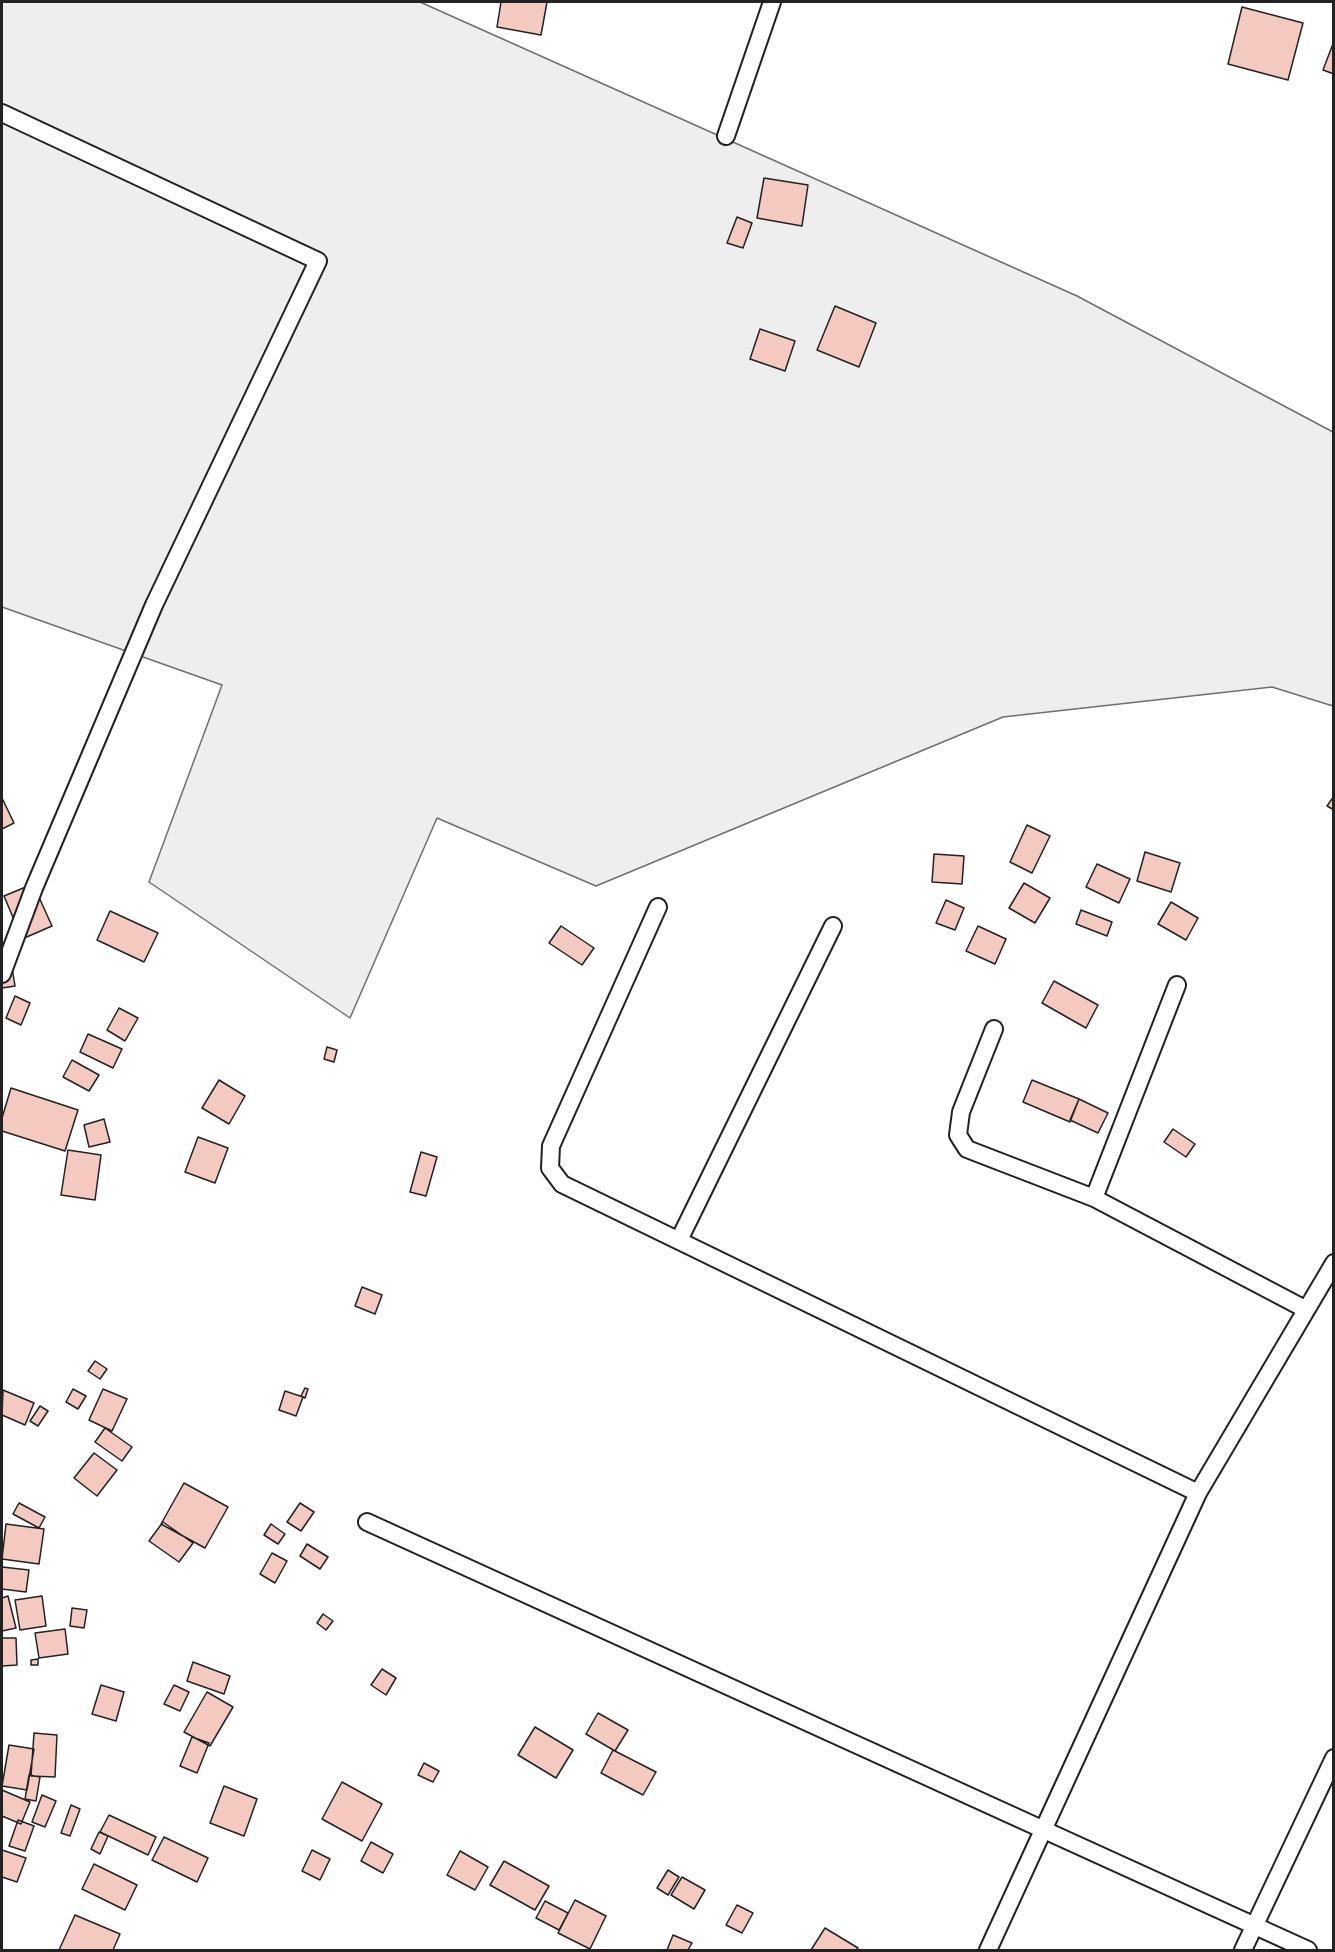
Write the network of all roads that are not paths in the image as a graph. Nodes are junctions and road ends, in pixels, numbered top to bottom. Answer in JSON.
{"nodes":[{"id":1,"x":772,"y":2,"type":"edge"},
{"id":2,"x":2,"y":113,"type":"edge"},
{"id":3,"x":726,"y":136,"type":"dead end"},
{"id":4,"x":658,"y":907,"type":"dead end"},
{"id":5,"x":833,"y":926,"type":"dead end"},
{"id":6,"x":2,"y":974,"type":"edge"},
{"id":7,"x":1177,"y":985,"type":"dead end"},
{"id":8,"x":994,"y":1029,"type":"dead end"},
{"id":9,"x":1094,"y":1198,"type":"junction"},
{"id":10,"x":679,"y":1240,"type":"junction"},
{"id":11,"x":1334,"y":1263,"type":"edge"},
{"id":12,"x":1305,"y":1309,"type":"junction"},
{"id":13,"x":1198,"y":1493,"type":"junction"},
{"id":14,"x":367,"y":1522,"type":"dead end"},
{"id":15,"x":1334,"y":1758,"type":"edge"},
{"id":16,"x":1043,"y":1830,"type":"junction"},
{"id":17,"x":1255,"y":1926,"type":"junction"},
{"id":18,"x":988,"y":1950,"type":"edge"},
{"id":19,"x":1243,"y":1950,"type":"edge"},
{"id":20,"x":1308,"y":1950,"type":"edge"}],
"edges":[{"from":1,"to":3,"type":"street"},
{"from":2,"to":6,"type":"street"},
{"from":4,"to":10,"type":"street"},
{"from":5,"to":10,"type":"street"},
{"from":7,"to":9,"type":"street"},
{"from":8,"to":9,"type":"street"},
{"from":9,"to":12,"type":"street"},
{"from":10,"to":13,"type":"street"},
{"from":11,"to":12,"type":"street"},
{"from":12,"to":13,"type":"street"},
{"from":13,"to":16,"type":"street"},
{"from":14,"to":16,"type":"street"},
{"from":15,"to":17,"type":"street"},
{"from":16,"to":17,"type":"street"},
{"from":16,"to":18,"type":"street"},
{"from":17,"to":19,"type":"street"},
{"from":17,"to":20,"type":"street"}]}
